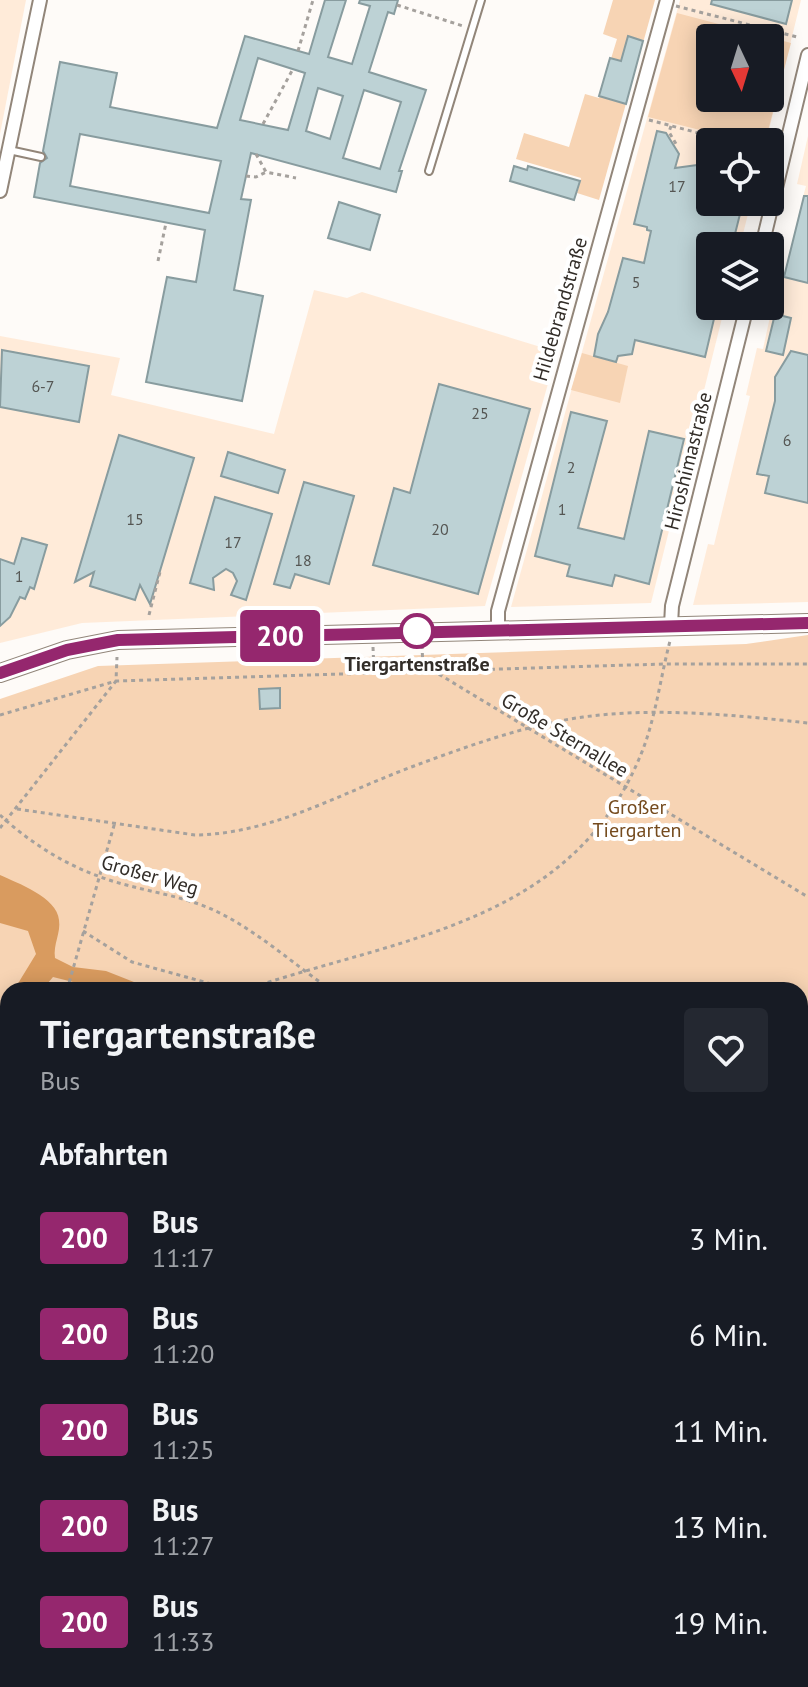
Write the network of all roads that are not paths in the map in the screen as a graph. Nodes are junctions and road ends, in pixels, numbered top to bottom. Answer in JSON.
{"nodes":[{"id":1,"x":40,"y":0,"type":"edge"},
{"id":2,"x":481,"y":0,"type":"edge"},
{"id":3,"x":672,"y":3,"type":"edge"},
{"id":4,"x":808,"y":55,"type":"edge"},
{"id":5,"x":9,"y":150,"type":"junction"},
{"id":6,"x":41,"y":157,"type":"dead end"},
{"id":7,"x":429,"y":171,"type":"dead end"},
{"id":8,"x":0,"y":191,"type":"edge"},
{"id":9,"x":765,"y":232,"type":"edge"},
{"id":10,"x":744,"y":320,"type":"edge"},
{"id":11,"x":808,"y":623,"type":"edge"},
{"id":12,"x":498,"y":629,"type":"junction"},
{"id":13,"x":671,"y":630,"type":"junction"},
{"id":14,"x":0,"y":673,"type":"edge"}],
"edges":[{"from":1,"to":5,"type":"street"},
{"from":2,"to":7,"type":"lane"},
{"from":3,"to":12,"type":"street","name":"Hildebrandstraße"},
{"from":4,"to":9,"type":"street"},
{"from":5,"to":6,"type":"lane"},
{"from":5,"to":8,"type":"street"},
{"from":10,"to":13,"type":"street","name":"Hiroshimastraße"},
{"from":11,"to":13,"type":"main road"},
{"from":12,"to":13,"type":"main road"},
{"from":12,"to":14,"type":"main road"}]}
